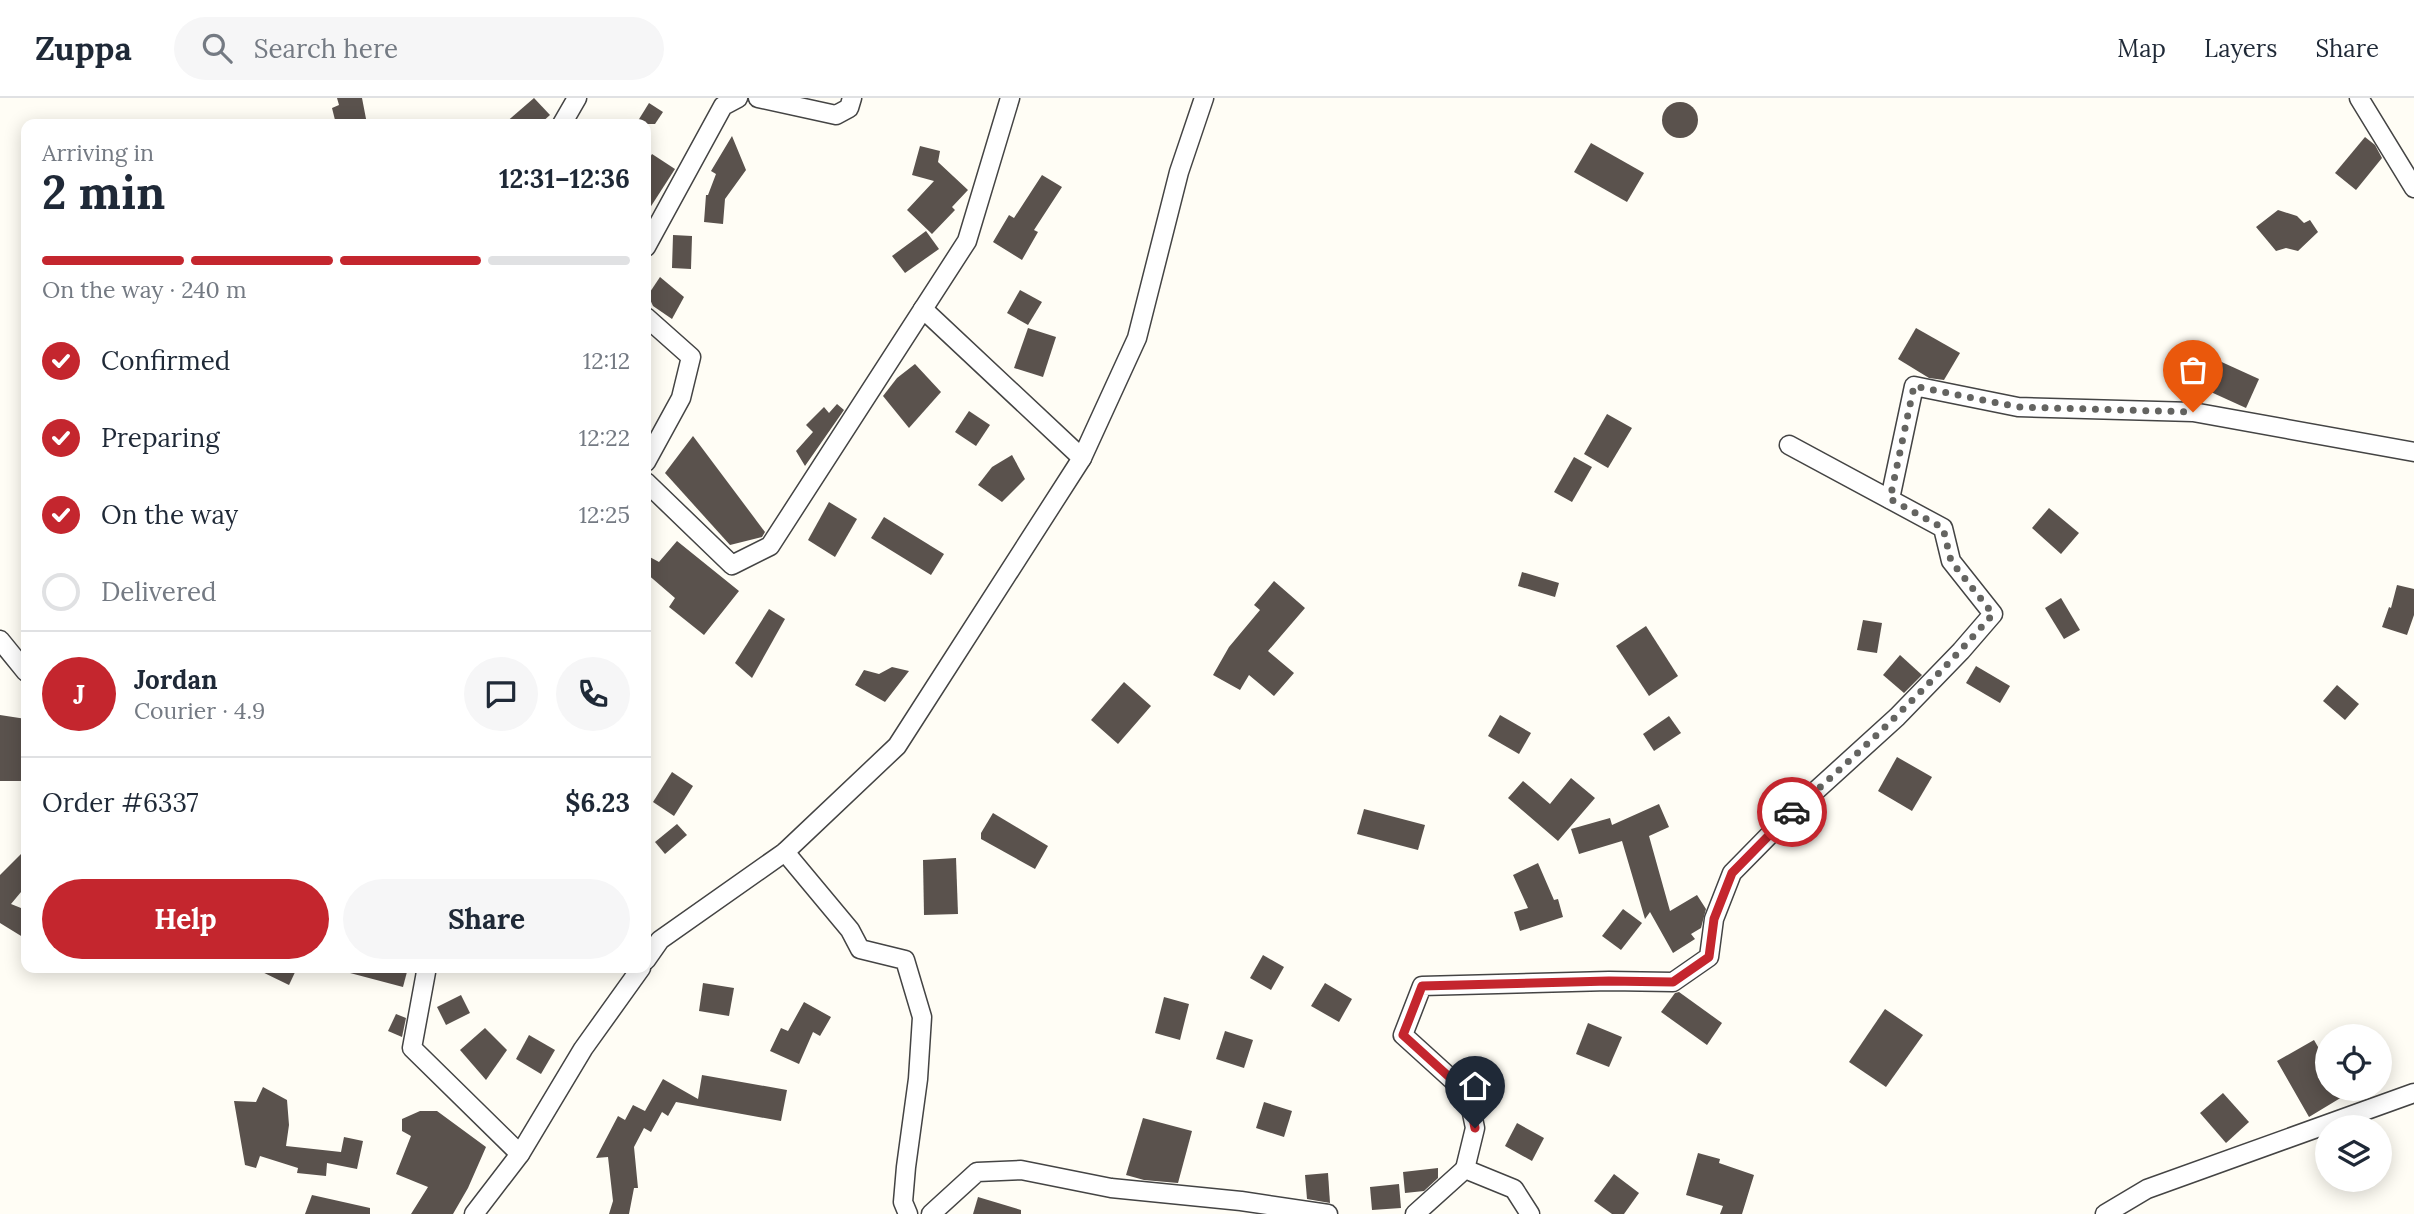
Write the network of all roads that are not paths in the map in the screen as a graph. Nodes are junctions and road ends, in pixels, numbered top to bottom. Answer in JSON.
{"nodes":[{"id":1,"x":577,"y":98,"type":"edge"},
{"id":2,"x":738,"y":98,"type":"edge"},
{"id":3,"x":758,"y":98,"type":"edge"},
{"id":4,"x":852,"y":98,"type":"edge"},
{"id":5,"x":1010,"y":98,"type":"edge"},
{"id":6,"x":1204,"y":98,"type":"edge"},
{"id":7,"x":2360,"y":98,"type":"edge"},
{"id":8,"x":565,"y":119,"type":"edge"},
{"id":9,"x":2414,"y":188,"type":"edge"},
{"id":10,"x":651,"y":238,"type":"edge"},
{"id":11,"x":923,"y":309,"type":"junction"},
{"id":12,"x":651,"y":322,"type":"edge"},
{"id":13,"x":1789,"y":445,"type":"dead end"},
{"id":14,"x":2414,"y":451,"type":"edge"},
{"id":15,"x":651,"y":453,"type":"edge"},
{"id":16,"x":1082,"y":458,"type":"junction"},
{"id":17,"x":651,"y":487,"type":"edge"},
{"id":18,"x":1890,"y":499,"type":"junction"},
{"id":19,"x":0,"y":640,"type":"edge"},
{"id":20,"x":21,"y":666,"type":"edge"},
{"id":21,"x":785,"y":852,"type":"junction"},
{"id":22,"x":651,"y":953,"type":"edge"},
{"id":23,"x":426,"y":973,"type":"edge"},
{"id":24,"x":636,"y":973,"type":"edge"},
{"id":25,"x":2414,"y":1093,"type":"edge"},
{"id":26,"x":520,"y":1154,"type":"junction"},
{"id":27,"x":1465,"y":1169,"type":"junction"},
{"id":28,"x":474,"y":1214,"type":"edge"},
{"id":29,"x":908,"y":1214,"type":"edge"},
{"id":30,"x":931,"y":1214,"type":"edge"},
{"id":31,"x":1328,"y":1214,"type":"edge"},
{"id":32,"x":1415,"y":1214,"type":"edge"},
{"id":33,"x":1530,"y":1214,"type":"edge"},
{"id":34,"x":2105,"y":1214,"type":"edge"}],
"edges":[{"from":1,"to":8,"type":"street"},
{"from":2,"to":10,"type":"street"},
{"from":3,"to":4,"type":"street"},
{"from":5,"to":11,"type":"street"},
{"from":6,"to":16,"type":"street"},
{"from":7,"to":9,"type":"street"},
{"from":11,"to":16,"type":"street"},
{"from":11,"to":17,"type":"street"},
{"from":12,"to":15,"type":"street"},
{"from":13,"to":18,"type":"street"},
{"from":14,"to":18,"type":"street"},
{"from":16,"to":21,"type":"street"},
{"from":18,"to":27,"type":"street"},
{"from":19,"to":20,"type":"street"},
{"from":21,"to":22,"type":"street"},
{"from":21,"to":29,"type":"street"},
{"from":23,"to":26,"type":"street"},
{"from":24,"to":26,"type":"street"},
{"from":25,"to":34,"type":"street"},
{"from":26,"to":28,"type":"street"},
{"from":27,"to":32,"type":"street"},
{"from":27,"to":33,"type":"street"},
{"from":30,"to":31,"type":"street"}]}
